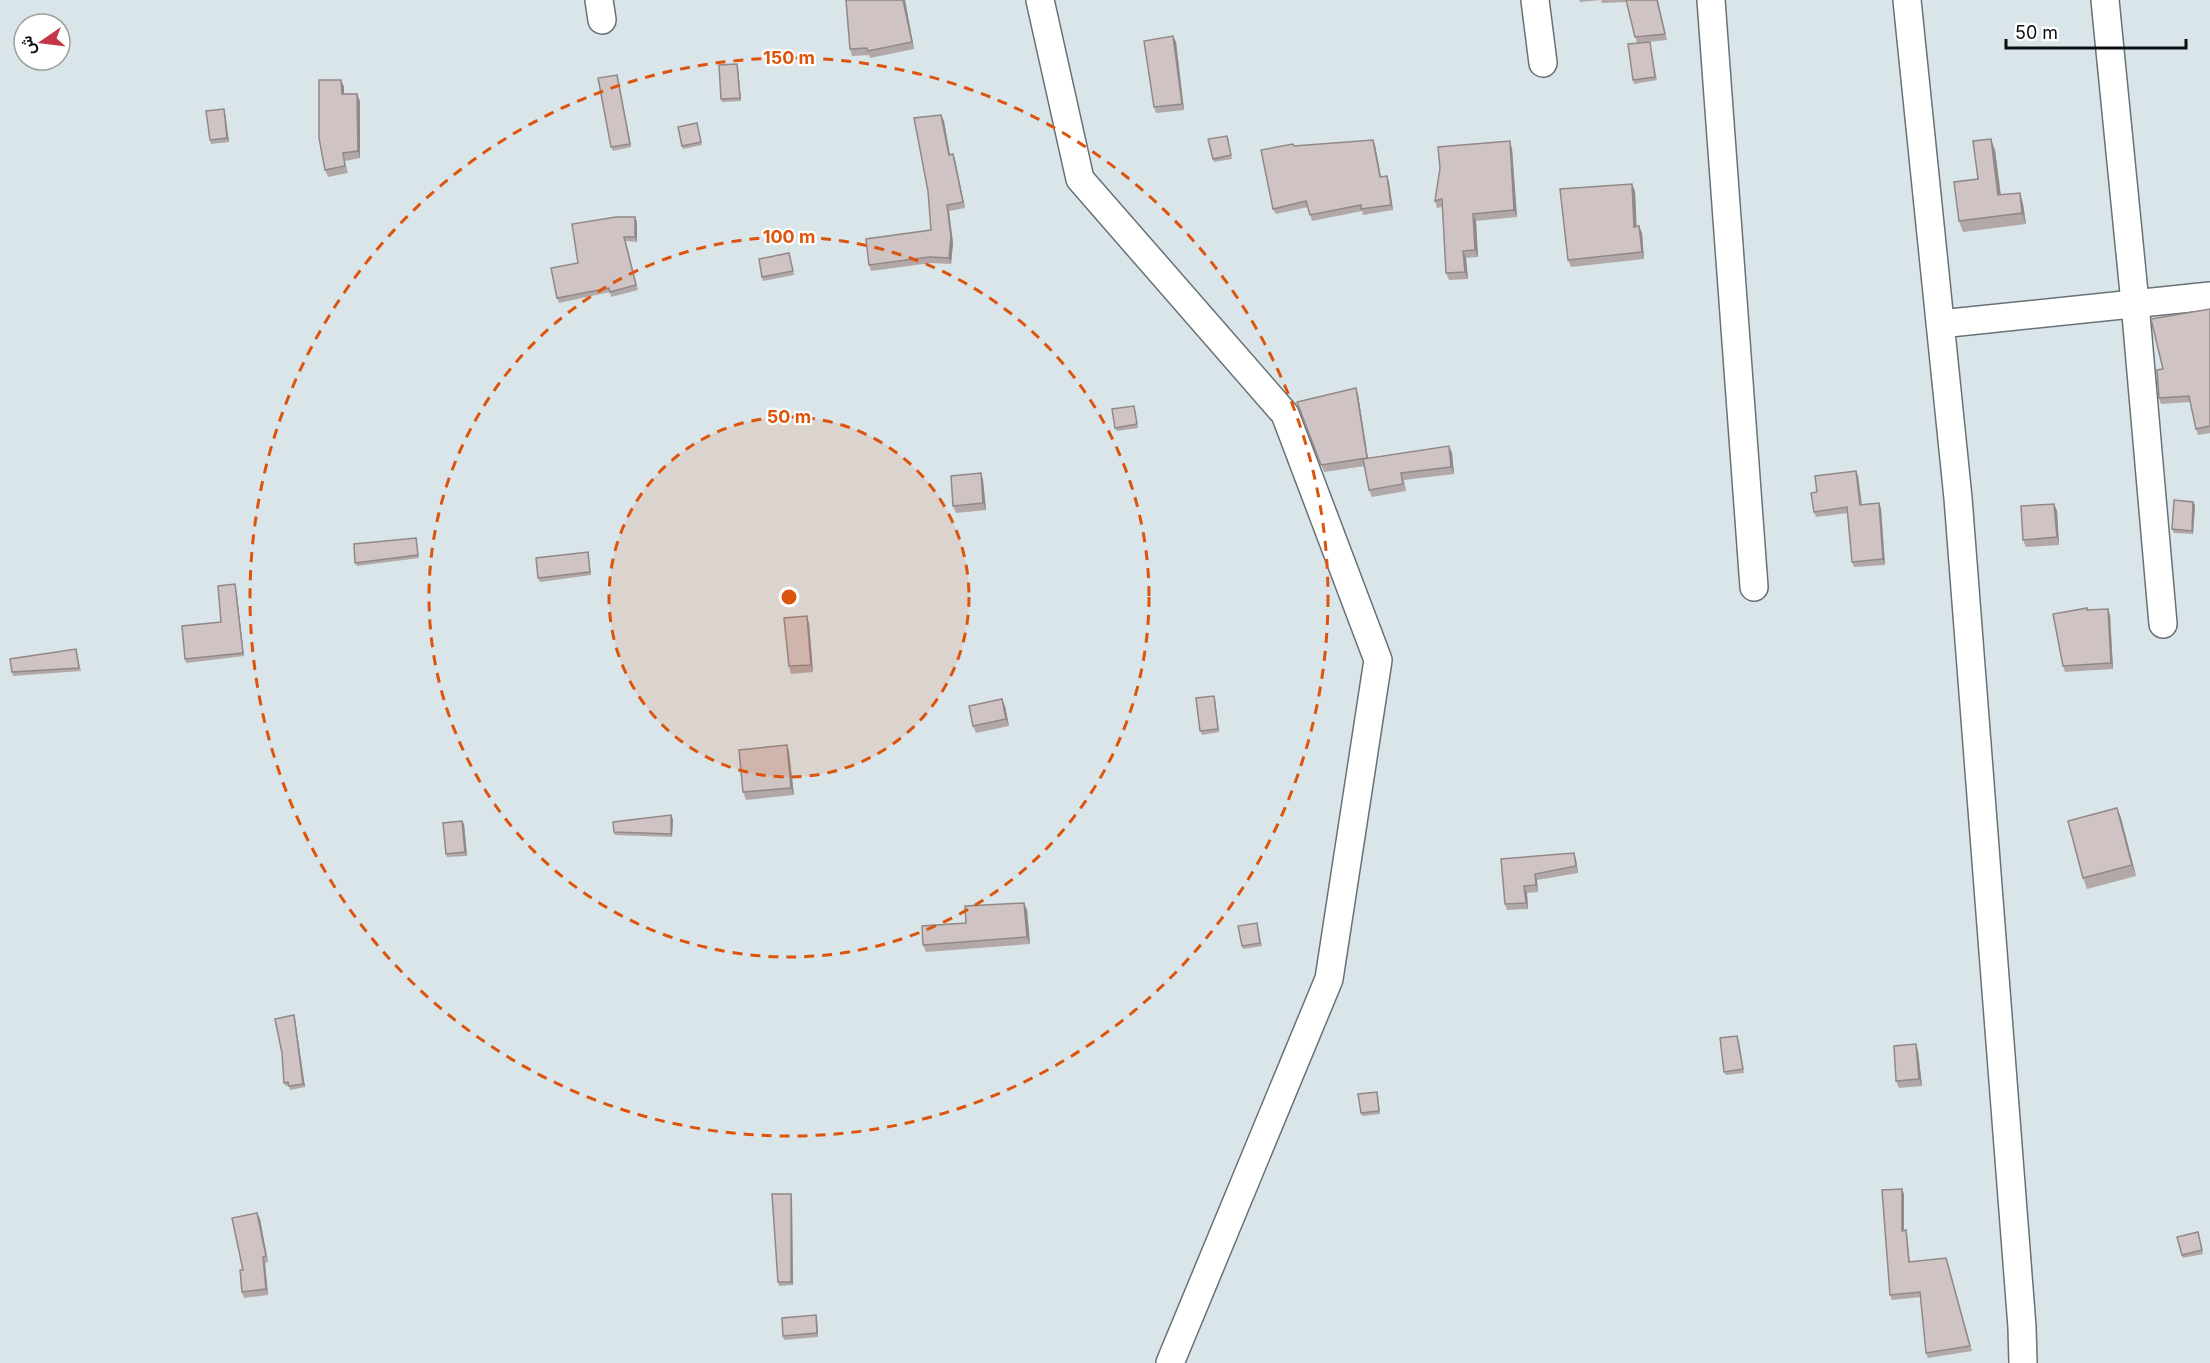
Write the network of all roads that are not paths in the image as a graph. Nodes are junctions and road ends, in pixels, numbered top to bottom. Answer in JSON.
{"nodes":[{"id":1,"x":1040,"y":0,"type":"edge"},
{"id":2,"x":1536,"y":0,"type":"edge"},
{"id":3,"x":1711,"y":0,"type":"edge"},
{"id":4,"x":1906,"y":0,"type":"edge"},
{"id":5,"x":2104,"y":0,"type":"edge"},
{"id":6,"x":1543,"y":63,"type":"dead end"},
{"id":7,"x":2210,"y":296,"type":"edge"},
{"id":8,"x":2135,"y":303,"type":"junction"},
{"id":9,"x":1940,"y":324,"type":"junction"},
{"id":10,"x":1754,"y":586,"type":"dead end"},
{"id":11,"x":2163,"y":624,"type":"dead end"},
{"id":12,"x":1170,"y":1363,"type":"edge"},
{"id":13,"x":2023,"y":1363,"type":"edge"}],
"edges":[{"from":1,"to":12,"type":"street"},
{"from":2,"to":6,"type":"street"},
{"from":3,"to":10,"type":"street"},
{"from":4,"to":9,"type":"street"},
{"from":5,"to":8,"type":"street"},
{"from":7,"to":8,"type":"street"},
{"from":8,"to":9,"type":"street"},
{"from":8,"to":11,"type":"street"},
{"from":9,"to":13,"type":"street"}]}
